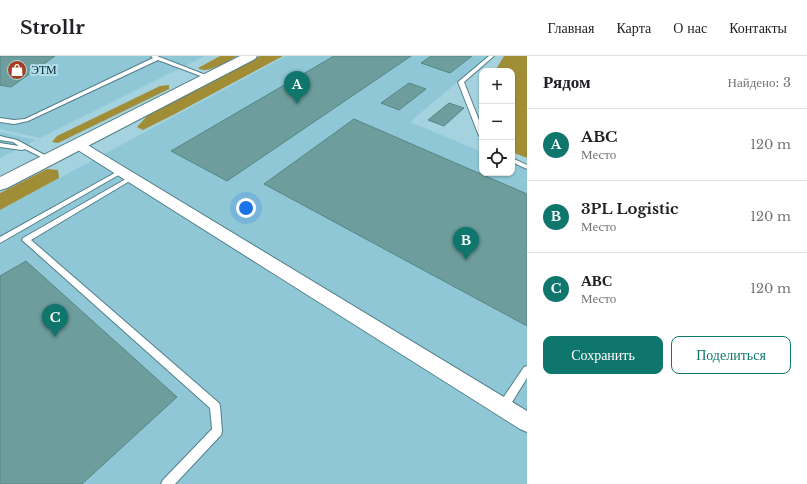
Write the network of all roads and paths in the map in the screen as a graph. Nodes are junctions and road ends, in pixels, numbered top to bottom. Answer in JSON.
{"nodes":[{"id":1,"x":250,"y":56,"type":"edge"},
{"id":2,"x":492,"y":56,"type":"edge"},
{"id":3,"x":155,"y":57,"type":"edge"},
{"id":4,"x":208,"y":78,"type":"junction"},
{"id":5,"x":0,"y":120,"type":"edge"},
{"id":6,"x":479,"y":128,"type":"edge"},
{"id":7,"x":0,"y":138,"type":"edge"},
{"id":8,"x":77,"y":144,"type":"junction"},
{"id":9,"x":0,"y":145,"type":"edge"},
{"id":10,"x":26,"y":148,"type":"junction"},
{"id":11,"x":49,"y":159,"type":"junction"},
{"id":12,"x":515,"y":161,"type":"edge"},
{"id":13,"x":527,"y":167,"type":"edge"},
{"id":14,"x":126,"y":175,"type":"junction"},
{"id":15,"x":0,"y":184,"type":"edge"},
{"id":16,"x":0,"y":240,"type":"edge"},
{"id":17,"x":527,"y":370,"type":"edge"},
{"id":18,"x":503,"y":407,"type":"junction"},
{"id":19,"x":527,"y":422,"type":"edge"},
{"id":20,"x":167,"y":484,"type":"edge"}],
"edges":[{"from":1,"to":4,"type":"main road"},
{"from":2,"to":6,"type":"lane"},
{"from":3,"to":4,"type":"lane"},
{"from":3,"to":5,"type":"lane"},
{"from":4,"to":8,"type":"main road"},
{"from":7,"to":10,"type":"lane"},
{"from":8,"to":11,"type":"main road"},
{"from":8,"to":14,"type":"street"},
{"from":9,"to":10,"type":"lane"},
{"from":10,"to":11,"type":"lane"},
{"from":11,"to":15,"type":"main road"},
{"from":12,"to":13,"type":"lane"},
{"from":14,"to":16,"type":"lane"},
{"from":14,"to":18,"type":"street"},
{"from":14,"to":20,"type":"lane"},
{"from":17,"to":18,"type":"lane"},
{"from":18,"to":19,"type":"street"}]}
